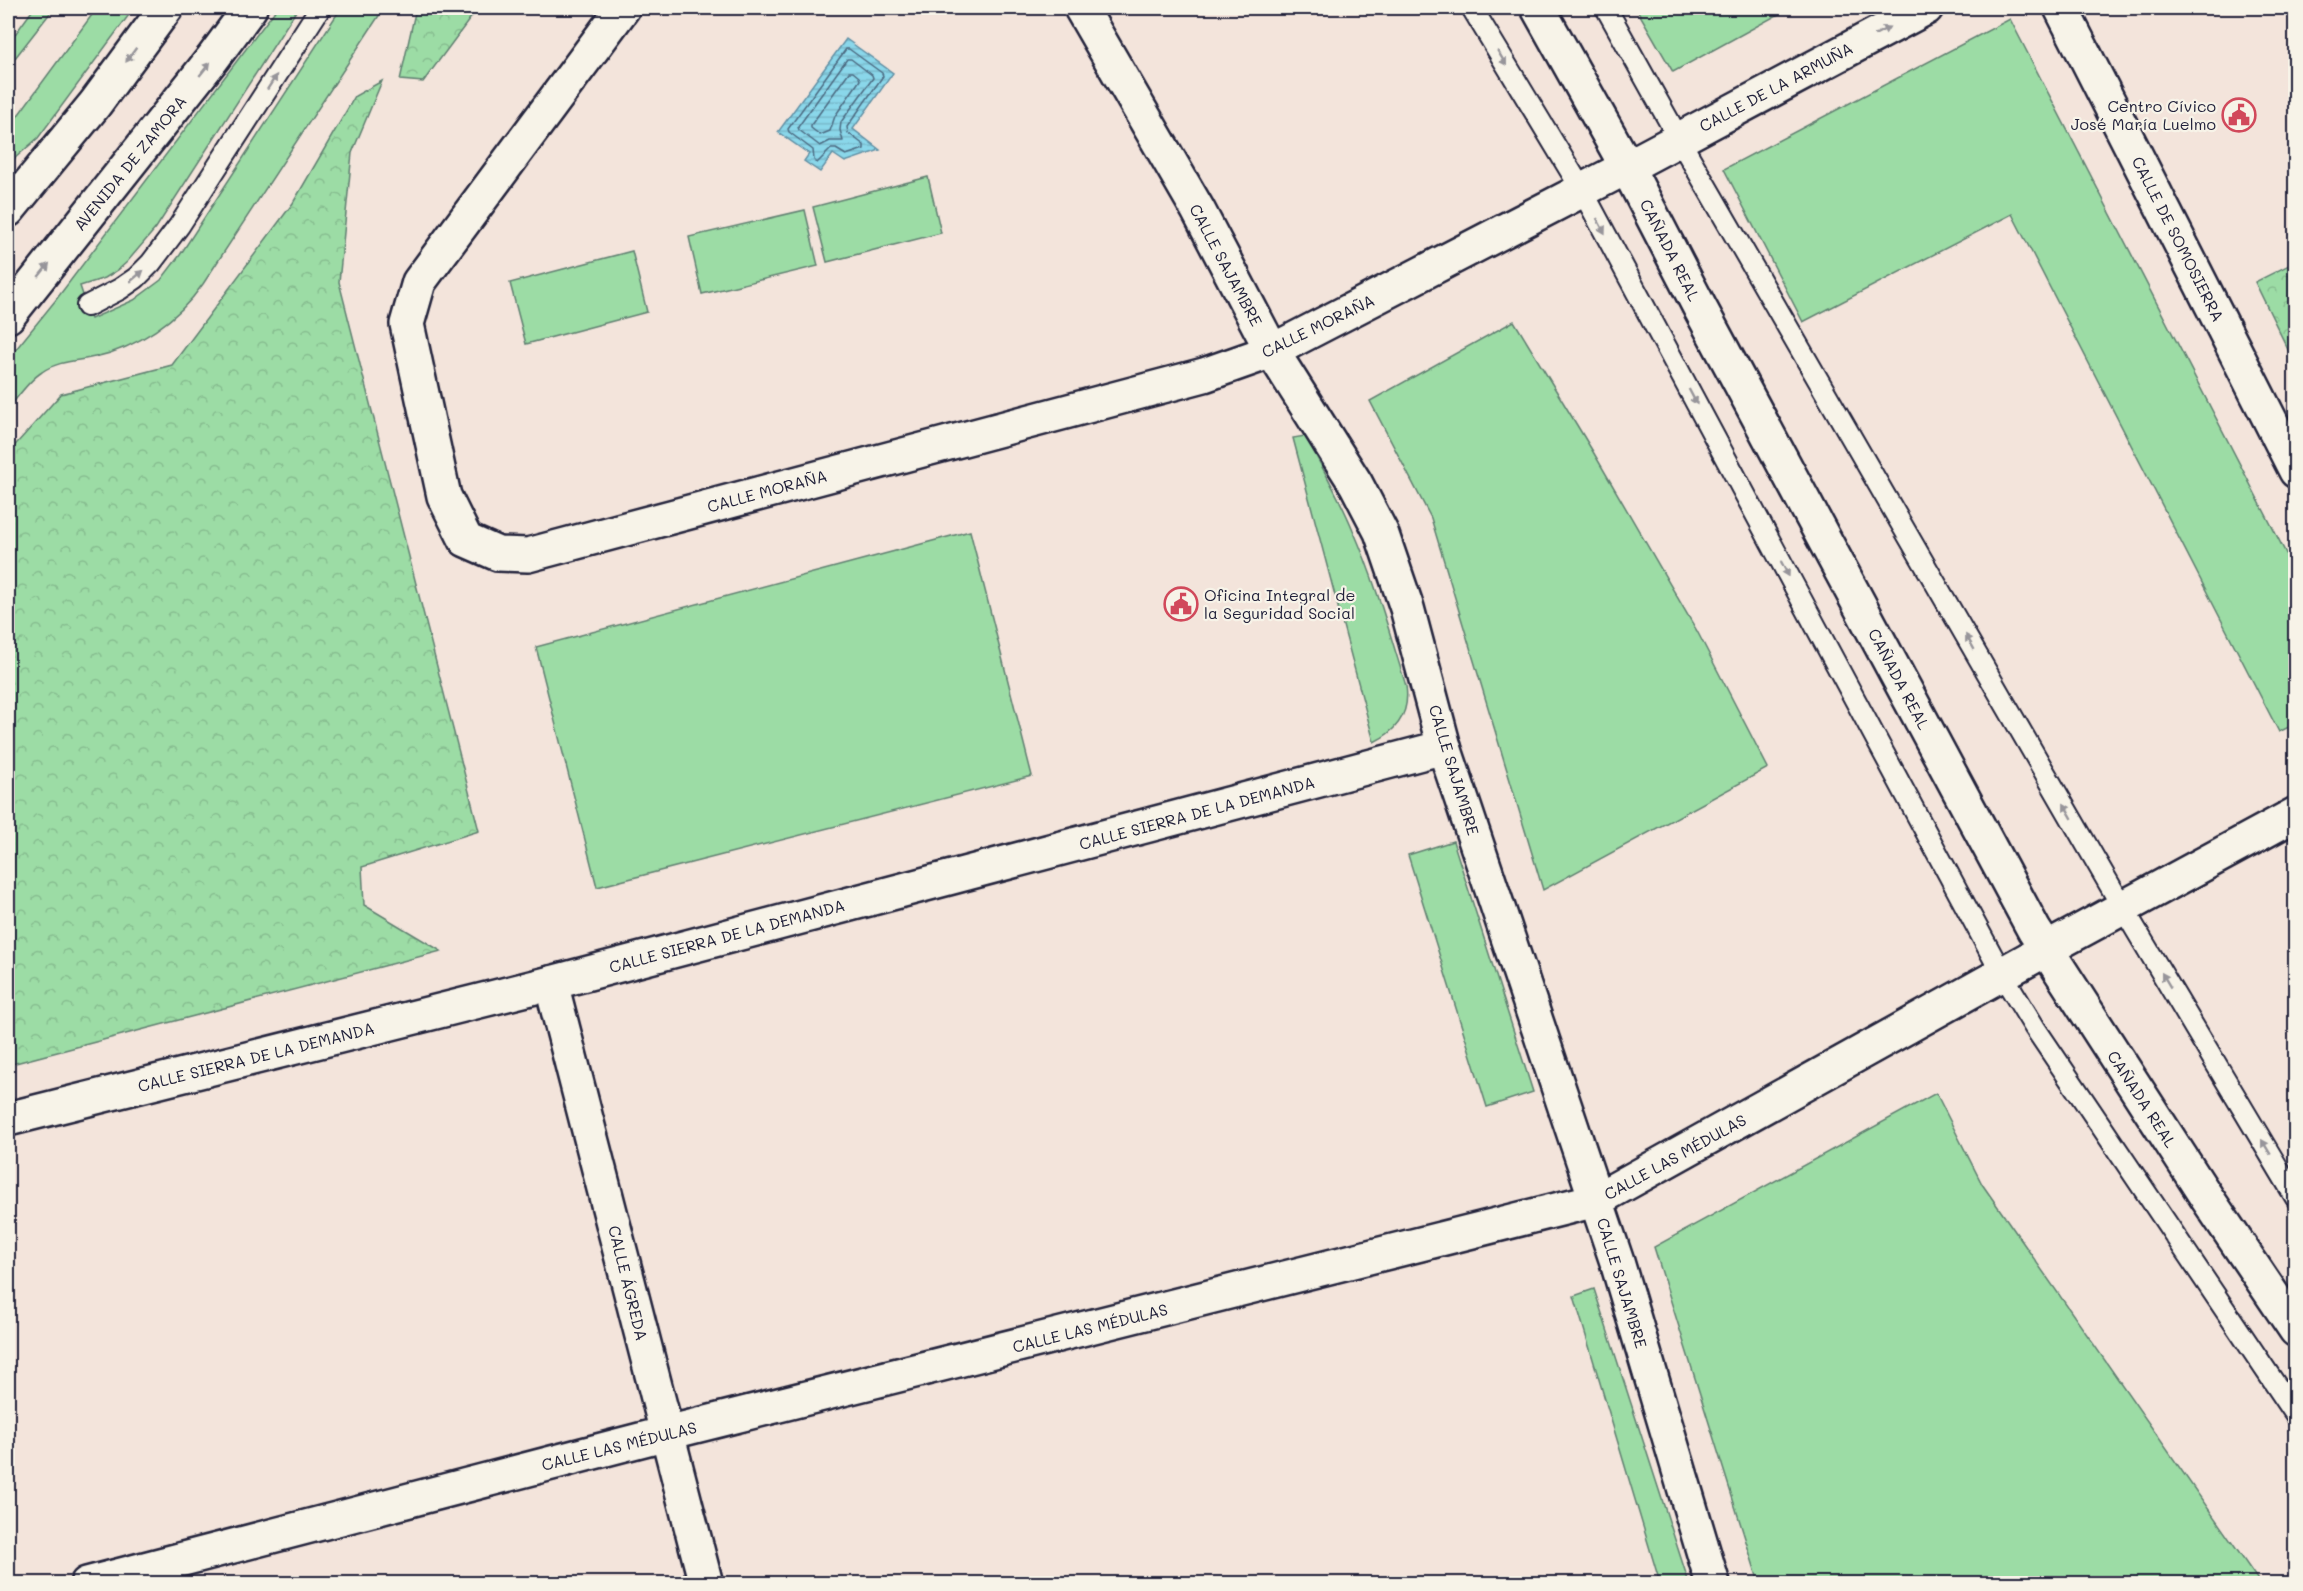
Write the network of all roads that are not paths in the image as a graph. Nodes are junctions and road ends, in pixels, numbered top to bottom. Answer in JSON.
{"nodes":[{"id":1,"x":166,"y":8,"type":"edge"},
{"id":2,"x":250,"y":8,"type":"edge"},
{"id":3,"x":320,"y":8,"type":"edge"},
{"id":4,"x":622,"y":8,"type":"edge"},
{"id":5,"x":1081,"y":8,"type":"edge"},
{"id":6,"x":1472,"y":8,"type":"edge"},
{"id":7,"x":1538,"y":8,"type":"edge"},
{"id":8,"x":1606,"y":8,"type":"edge"},
{"id":9,"x":1926,"y":8,"type":"edge"},
{"id":10,"x":2061,"y":8,"type":"edge"},
{"id":11,"x":1679,"y":139,"type":"junction"},
{"id":12,"x":1627,"y":167,"type":"junction"},
{"id":13,"x":1582,"y":190,"type":"junction"},
{"id":14,"x":8,"y":210,"type":"edge"},
{"id":15,"x":87,"y":306,"type":"dead end"},
{"id":16,"x":8,"y":316,"type":"edge"},
{"id":17,"x":1272,"y":351,"type":"junction"},
{"id":18,"x":2295,"y":471,"type":"edge"},
{"id":19,"x":1444,"y":747,"type":"junction"},
{"id":20,"x":2295,"y":814,"type":"edge"},
{"id":21,"x":2123,"y":908,"type":"junction"},
{"id":22,"x":2045,"y":950,"type":"junction"},
{"id":23,"x":2002,"y":974,"type":"junction"},
{"id":24,"x":551,"y":983,"type":"junction"},
{"id":25,"x":8,"y":1119,"type":"edge"},
{"id":26,"x":2295,"y":1197,"type":"edge"},
{"id":27,"x":1596,"y":1200,"type":"junction"},
{"id":28,"x":2295,"y":1330,"type":"edge"},
{"id":29,"x":2295,"y":1415,"type":"edge"},
{"id":30,"x":666,"y":1433,"type":"junction"},
{"id":31,"x":87,"y":1584,"type":"edge"},
{"id":32,"x":706,"y":1584,"type":"edge"},
{"id":33,"x":1713,"y":1584,"type":"edge"}],
"edges":[{"from":1,"to":14,"type":"main road","one_way":true},
{"from":16,"to":2,"type":"main road","name":"AVENIDA DE ZAMORA","one_way":true},
{"from":15,"to":3,"type":"lane","one_way":true},
{"from":4,"to":17,"type":"main road","name":"CALLE MORAÑA"},
{"from":5,"to":17,"type":"main road","name":"CALLE SAJAMBRE"},
{"from":6,"to":13,"type":"lane","one_way":true},
{"from":7,"to":12,"type":"main road","name":"CAÑADA REAL"},
{"from":8,"to":11,"type":"lane"},
{"from":11,"to":9,"type":"main road","name":"CALLE DE LA ARMUÑA","one_way":true},
{"from":10,"to":18,"type":"main road","name":"CALLE DE SOMOSIERRA"},
{"from":11,"to":12,"type":"main road","name":"CALLE DE LA ARMUÑA"},
{"from":21,"to":11,"type":"lane","one_way":true},
{"from":12,"to":13,"type":"main road","name":"CALLE MORAÑA"},
{"from":12,"to":22,"type":"main road","name":"CAÑADA REAL"},
{"from":13,"to":17,"type":"main road","name":"CALLE MORAÑA"},
{"from":13,"to":23,"type":"lane","one_way":true},
{"from":17,"to":19,"type":"main road","name":"CALLE SAJAMBRE"},
{"from":19,"to":24,"type":"main road","name":"CALLE SIERRA DE LA DEMANDA"},
{"from":19,"to":27,"type":"main road","name":"CALLE SAJAMBRE"},
{"from":20,"to":21,"type":"main road","name":"CALLE LAS MÉDULAS"},
{"from":21,"to":22,"type":"main road","name":"CALLE LAS MÉDULAS"},
{"from":26,"to":21,"type":"lane","one_way":true},
{"from":22,"to":23,"type":"main road","name":"CALLE LAS MÉDULAS"},
{"from":22,"to":28,"type":"main road","name":"CAÑADA REAL"},
{"from":23,"to":27,"type":"main road","name":"CALLE LAS MÉDULAS"},
{"from":23,"to":29,"type":"lane"},
{"from":24,"to":25,"type":"main road","name":"CALLE SIERRA DE LA DEMANDA"},
{"from":24,"to":30,"type":"main road","name":"CALLE ÁGREDA"},
{"from":27,"to":30,"type":"main road","name":"CALLE LAS MÉDULAS"},
{"from":27,"to":33,"type":"main road","name":"CALLE SAJAMBRE"},
{"from":30,"to":31,"type":"main road","name":"CALLE LAS MÉDULAS"},
{"from":30,"to":32,"type":"main road","name":"CALLE ÁGREDA"}]}
